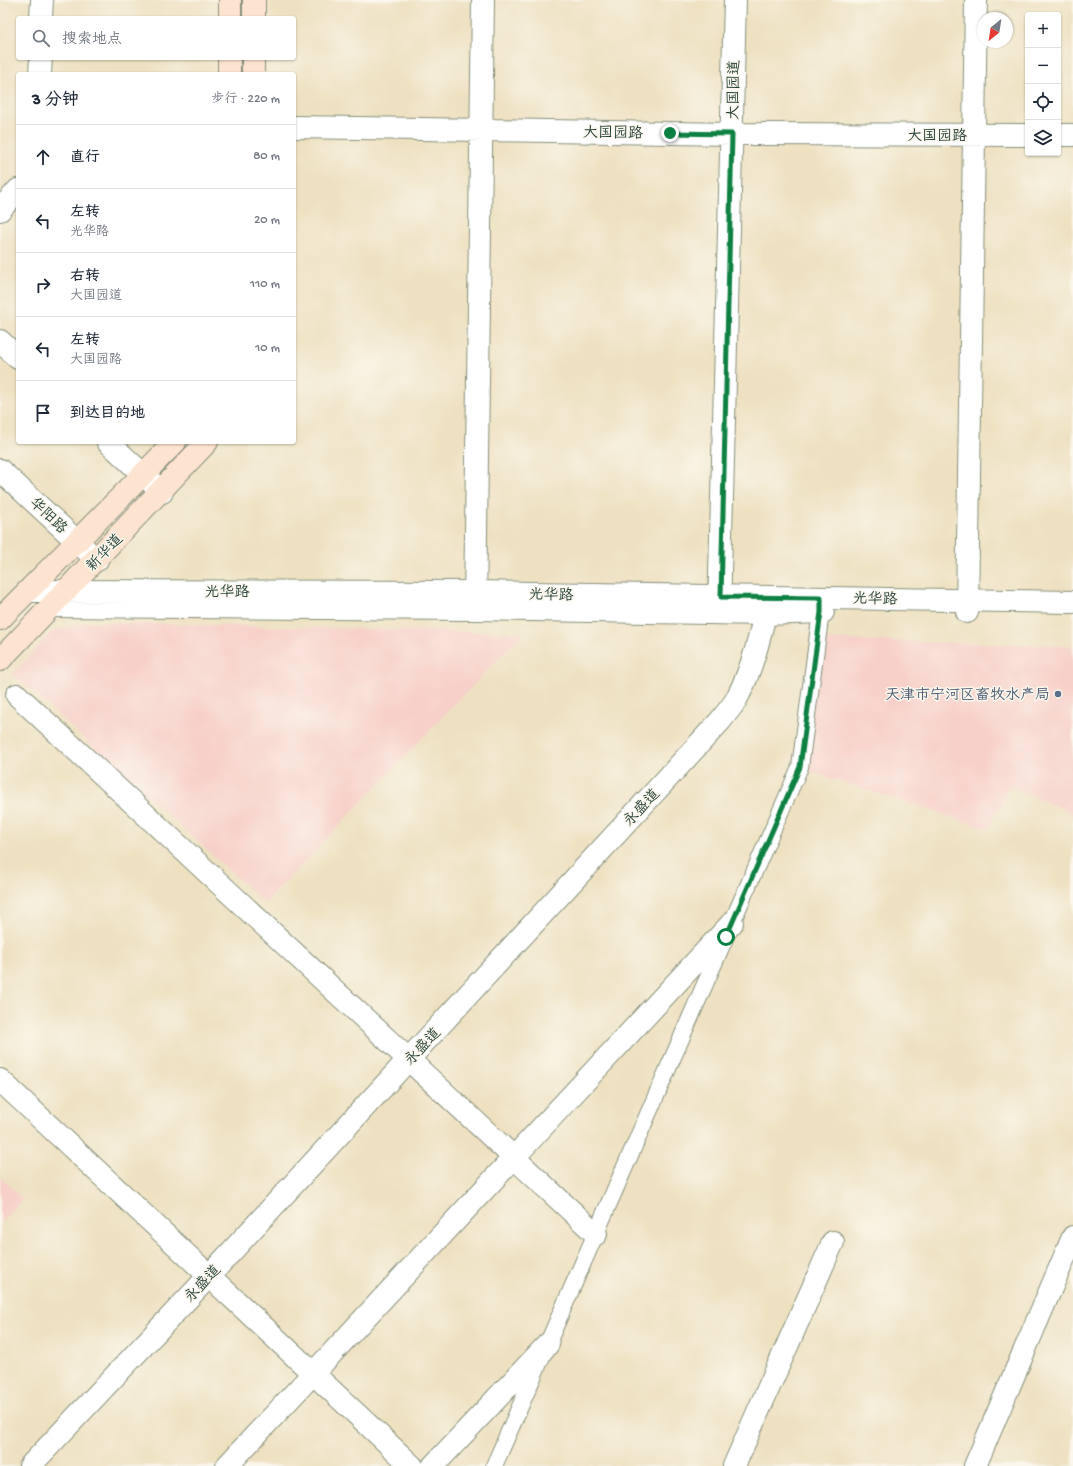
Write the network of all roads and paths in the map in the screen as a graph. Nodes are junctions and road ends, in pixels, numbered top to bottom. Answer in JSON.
{"nodes":[{"id":1,"x":42,"y":0,"type":"edge"},
{"id":2,"x":230,"y":0,"type":"edge"},
{"id":3,"x":254,"y":0,"type":"edge"},
{"id":4,"x":483,"y":0,"type":"edge"},
{"id":5,"x":735,"y":0,"type":"edge"},
{"id":6,"x":976,"y":0,"type":"edge"},
{"id":7,"x":41,"y":16,"type":"edge"},
{"id":8,"x":230,"y":16,"type":"edge"},
{"id":9,"x":254,"y":16,"type":"edge"},
{"id":10,"x":41,"y":60,"type":"edge"},
{"id":11,"x":229,"y":60,"type":"edge"},
{"id":12,"x":253,"y":60,"type":"edge"},
{"id":13,"x":40,"y":72,"type":"edge"},
{"id":14,"x":229,"y":72,"type":"edge"},
{"id":15,"x":253,"y":72,"type":"edge"},
{"id":16,"x":296,"y":127,"type":"edge"},
{"id":17,"x":482,"y":130,"type":"junction"},
{"id":18,"x":732,"y":134,"type":"junction"},
{"id":19,"x":974,"y":134,"type":"junction"},
{"id":20,"x":1025,"y":135,"type":"edge"},
{"id":21,"x":1061,"y":135,"type":"edge"},
{"id":22,"x":1073,"y":135,"type":"edge"},
{"id":23,"x":16,"y":192,"type":"edge"},
{"id":24,"x":0,"y":210,"type":"edge"},
{"id":25,"x":0,"y":341,"type":"edge"},
{"id":26,"x":16,"y":356,"type":"edge"},
{"id":27,"x":110,"y":444,"type":"edge"},
{"id":28,"x":173,"y":444,"type":"edge"},
{"id":29,"x":205,"y":444,"type":"edge"},
{"id":30,"x":0,"y":470,"type":"edge"},
{"id":31,"x":144,"y":475,"type":"junction"},
{"id":32,"x":162,"y":492,"type":"junction"},
{"id":33,"x":77,"y":541,"type":"junction"},
{"id":34,"x":97,"y":560,"type":"junction"},
{"id":35,"x":68,"y":590,"type":"junction"},
{"id":36,"x":28,"y":591,"type":"junction"},
{"id":37,"x":476,"y":600,"type":"junction"},
{"id":38,"x":1073,"y":602,"type":"edge"},
{"id":39,"x":720,"y":605,"type":"junction"},
{"id":40,"x":766,"y":605,"type":"junction"},
{"id":41,"x":821,"y":605,"type":"junction"},
{"id":42,"x":52,"y":606,"type":"junction"},
{"id":43,"x":967,"y":606,"type":"junction"},
{"id":44,"x":1073,"y":615,"type":"edge"},
{"id":45,"x":0,"y":619,"type":"edge"},
{"id":46,"x":3,"y":650,"type":"edge"},
{"id":47,"x":17,"y":694,"type":"dead end"},
{"id":48,"x":732,"y":923,"type":"junction"},
{"id":49,"x":409,"y":1060,"type":"junction"},
{"id":50,"x":0,"y":1080,"type":"edge"},
{"id":51,"x":514,"y":1157,"type":"junction"},
{"id":52,"x":596,"y":1234,"type":"junction"},
{"id":53,"x":1073,"y":1237,"type":"edge"},
{"id":54,"x":833,"y":1242,"type":"dead end"},
{"id":55,"x":209,"y":1276,"type":"junction"},
{"id":56,"x":548,"y":1344,"type":"junction"},
{"id":57,"x":313,"y":1373,"type":"junction"},
{"id":58,"x":30,"y":1466,"type":"edge"},
{"id":59,"x":227,"y":1466,"type":"edge"},
{"id":60,"x":412,"y":1466,"type":"edge"},
{"id":61,"x":433,"y":1466,"type":"edge"},
{"id":62,"x":494,"y":1466,"type":"edge"},
{"id":63,"x":734,"y":1466,"type":"edge"},
{"id":64,"x":975,"y":1466,"type":"edge"}],
"edges":[{"from":1,"to":7,"type":"street"},
{"from":2,"to":8,"type":"main road"},
{"from":3,"to":9,"type":"main road"},
{"from":4,"to":17,"type":"street"},
{"from":5,"to":18,"type":"street","name":"大国园道"},
{"from":6,"to":19,"type":"street"},
{"from":10,"to":13,"type":"street"},
{"from":11,"to":14,"type":"main road"},
{"from":12,"to":15,"type":"main road"},
{"from":16,"to":17,"type":"street","name":"大国园路"},
{"from":17,"to":18,"type":"street","name":"大国园路"},
{"from":17,"to":37,"type":"street"},
{"from":18,"to":19,"type":"street","name":"大国园路"},
{"from":18,"to":39,"type":"street","name":"大国园道"},
{"from":19,"to":20,"type":"street","name":"大国园路"},
{"from":19,"to":43,"type":"street"},
{"from":21,"to":22,"type":"street"},
{"from":23,"to":24,"type":"street"},
{"from":25,"to":26,"type":"street"},
{"from":27,"to":31,"type":"street"},
{"from":28,"to":31,"type":"main road","name":"新华道"},
{"from":29,"to":32,"type":"main road","name":"新华道"},
{"from":30,"to":33,"type":"street","name":"华阳路"},
{"from":31,"to":32,"type":"street"},
{"from":31,"to":33,"type":"main road","name":"新华道"},
{"from":32,"to":34,"type":"main road","name":"新华道"},
{"from":33,"to":34,"type":"street","name":"华阳路"},
{"from":33,"to":36,"type":"main road","name":"新华道"},
{"from":34,"to":35,"type":"main road","name":"新华道"},
{"from":35,"to":36,"type":"street","name":"光华路"},
{"from":35,"to":37,"type":"street","name":"光华路"},
{"from":35,"to":42,"type":"main road","name":"新华道"},
{"from":36,"to":45,"type":"main road","name":"新华道"},
{"from":37,"to":39,"type":"street","name":"光华路"},
{"from":37,"to":42,"type":"street","name":"光华路"},
{"from":38,"to":43,"type":"street","name":"光华路"},
{"from":39,"to":40,"type":"street","name":"光华路"},
{"from":40,"to":41,"type":"street","name":"光华路"},
{"from":40,"to":49,"type":"street","name":"永盛道"},
{"from":41,"to":43,"type":"street","name":"光华路"},
{"from":41,"to":48,"type":"lane"},
{"from":42,"to":46,"type":"main road","name":"新华道"},
{"from":43,"to":44,"type":"street","name":"光华路"},
{"from":47,"to":49,"type":"street"},
{"from":48,"to":51,"type":"street"},
{"from":48,"to":52,"type":"lane"},
{"from":49,"to":51,"type":"street"},
{"from":49,"to":55,"type":"street","name":"永盛道"},
{"from":50,"to":55,"type":"street"},
{"from":51,"to":52,"type":"street"},
{"from":51,"to":57,"type":"street"},
{"from":52,"to":56,"type":"lane"},
{"from":53,"to":64,"type":"street"},
{"from":54,"to":63,"type":"street"},
{"from":55,"to":57,"type":"street"},
{"from":55,"to":58,"type":"street","name":"永盛道"},
{"from":56,"to":61,"type":"street"},
{"from":56,"to":62,"type":"lane"},
{"from":57,"to":59,"type":"street"},
{"from":57,"to":60,"type":"street"}]}
